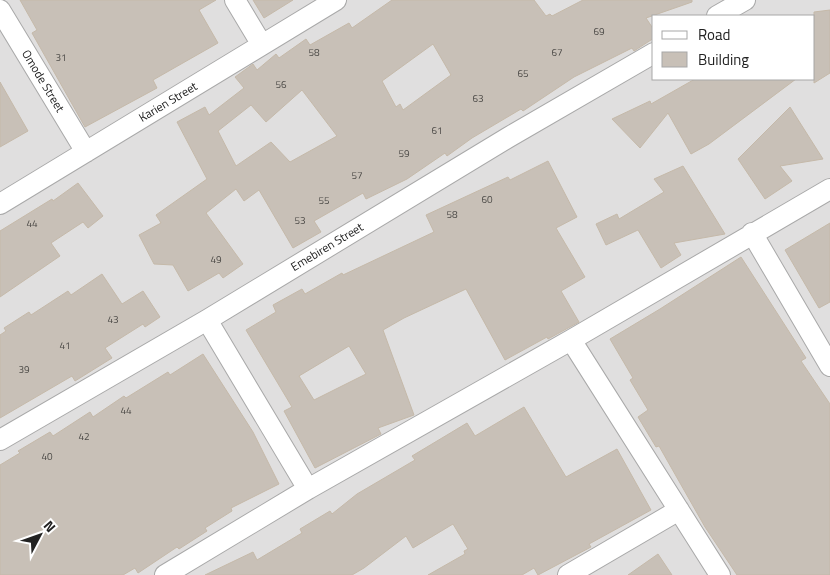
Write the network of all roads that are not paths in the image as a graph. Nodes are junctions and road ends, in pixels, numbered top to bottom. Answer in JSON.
{"nodes":[{"id":1,"x":236,"y":0,"type":"edge"},
{"id":2,"x":336,"y":0,"type":"edge"},
{"id":3,"x":745,"y":0,"type":"edge"},
{"id":4,"x":0,"y":10,"type":"edge"},
{"id":5,"x":719,"y":15,"type":"edge"},
{"id":6,"x":262,"y":45,"type":"junction"},
{"id":7,"x":652,"y":54,"type":"edge"},
{"id":8,"x":86,"y":152,"type":"junction"},
{"id":9,"x":830,"y":189,"type":"edge"},
{"id":10,"x":0,"y":204,"type":"edge"},
{"id":11,"x":752,"y":233,"type":"junction"},
{"id":12,"x":207,"y":320,"type":"junction"},
{"id":13,"x":571,"y":340,"type":"junction"},
{"id":14,"x":830,"y":366,"type":"edge"},
{"id":15,"x":0,"y":440,"type":"edge"},
{"id":16,"x":308,"y":489,"type":"junction"},
{"id":17,"x":679,"y":510,"type":"junction"},
{"id":18,"x":165,"y":575,"type":"edge"},
{"id":19,"x":568,"y":575,"type":"edge"},
{"id":20,"x":720,"y":575,"type":"edge"}],
"edges":[{"from":1,"to":6,"type":"street"},
{"from":2,"to":6,"type":"street","name":"Karien Street"},
{"from":3,"to":5,"type":"street"},
{"from":4,"to":8,"type":"street","name":"Omode Street"},
{"from":6,"to":8,"type":"street","name":"Karien Street"},
{"from":7,"to":12,"type":"street","name":"Emebiren Street"},
{"from":8,"to":10,"type":"street","name":"Karien Street"},
{"from":9,"to":11,"type":"street"},
{"from":11,"to":13,"type":"street"},
{"from":11,"to":14,"type":"street"},
{"from":12,"to":15,"type":"street","name":"Emebiren Street"},
{"from":12,"to":16,"type":"street"},
{"from":13,"to":16,"type":"street"},
{"from":13,"to":17,"type":"street"},
{"from":16,"to":18,"type":"street"},
{"from":17,"to":19,"type":"street"},
{"from":17,"to":20,"type":"street"}]}
